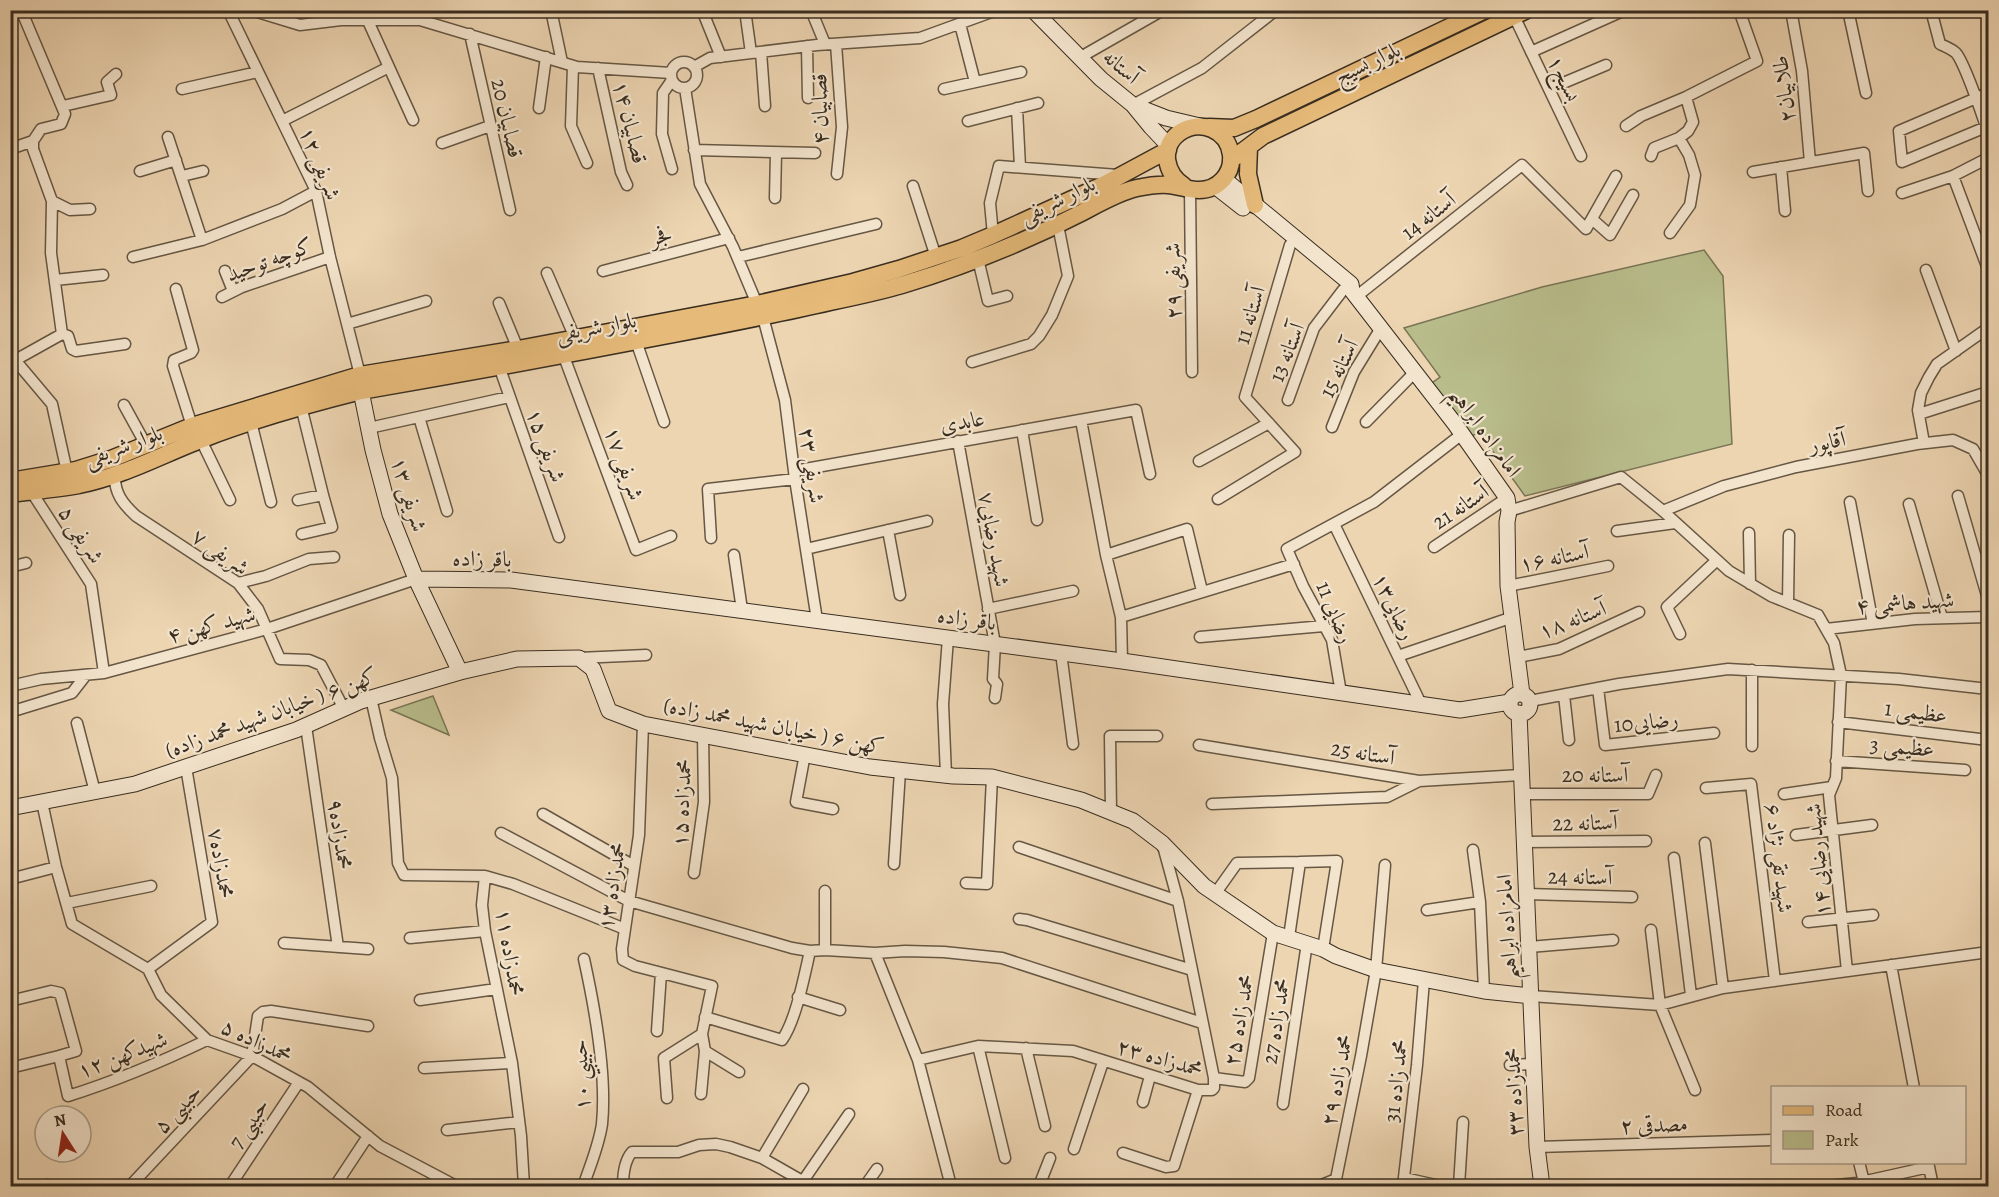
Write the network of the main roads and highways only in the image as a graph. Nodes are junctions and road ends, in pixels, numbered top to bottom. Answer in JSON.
{"nodes":[{"id":1,"x":1485,"y":10,"type":"edge"},
{"id":2,"x":1520,"y":13,"type":"edge"},
{"id":3,"x":1203,"y":127,"type":"junction"},
{"id":4,"x":1249,"y":147,"type":"junction"},
{"id":5,"x":1168,"y":148,"type":"junction"},
{"id":6,"x":1231,"y":160,"type":"junction"},
{"id":7,"x":1126,"y":174,"type":"junction"},
{"id":8,"x":1138,"y":188,"type":"junction"},
{"id":9,"x":1187,"y":188,"type":"junction"},
{"id":10,"x":1256,"y":205,"type":"road end"},
{"id":11,"x":760,"y":310,"type":"junction"},
{"id":12,"x":361,"y":383,"type":"junction"},
{"id":13,"x":231,"y":421,"type":"junction"},
{"id":14,"x":196,"y":433,"type":"junction"},
{"id":15,"x":10,"y":481,"type":"edge"},
{"id":16,"x":10,"y":494,"type":"edge"}],
"edges":[{"from":1,"to":3,"type":"main road","name":"بلوار بسیج"},
{"from":2,"to":4,"type":"main road","name":"بلوار بسیج"},
{"from":3,"to":5,"type":"main road"},
{"from":3,"to":6,"type":"main road"},
{"from":4,"to":6,"type":"main road","name":"بلوار بسیج"},
{"from":4,"to":10,"type":"main road"},
{"from":5,"to":7,"type":"main road","name":"بلوار شریفی"},
{"from":5,"to":9,"type":"main road"},
{"from":6,"to":9,"type":"main road"},
{"from":7,"to":8,"type":"main road"},
{"from":7,"to":11,"type":"main road","name":"بلوار شریفی"},
{"from":8,"to":9,"type":"main road","name":"بلوار شریفی"},
{"from":8,"to":11,"type":"main road","name":"بلوار شریفی"},
{"from":11,"to":12,"type":"main road","name":"بلوار شریفی"},
{"from":11,"to":12,"type":"main road","name":"بلوار شریفی"},
{"from":12,"to":13,"type":"main road","name":"بلوار شریفی"},
{"from":12,"to":13,"type":"main road","name":"بلوار شریفی"},
{"from":13,"to":14,"type":"main road","name":"بلوار شریفی"},
{"from":14,"to":15,"type":"main road","name":"بلوار شریفی"},
{"from":14,"to":16,"type":"main road","name":"بلوار شریفی"}]}
